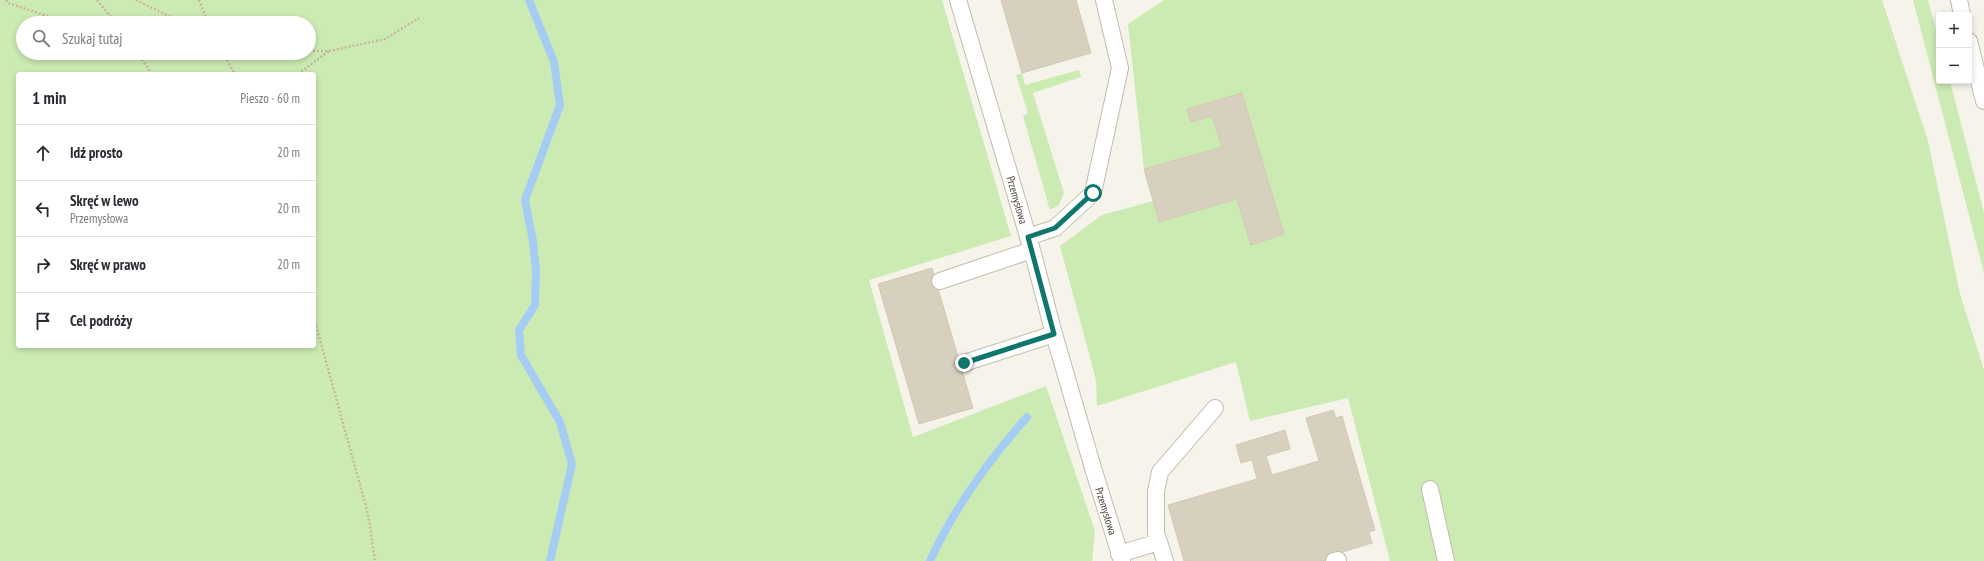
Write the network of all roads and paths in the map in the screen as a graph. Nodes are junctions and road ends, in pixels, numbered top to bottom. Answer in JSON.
{"nodes":[{"id":1,"x":6,"y":0,"type":"edge"},
{"id":2,"x":97,"y":0,"type":"edge"},
{"id":3,"x":136,"y":0,"type":"edge"},
{"id":4,"x":199,"y":0,"type":"edge"},
{"id":5,"x":958,"y":0,"type":"edge"},
{"id":6,"x":1104,"y":0,"type":"edge"},
{"id":7,"x":1959,"y":0,"type":"edge"},
{"id":8,"x":1961,"y":12,"type":"edge"},
{"id":9,"x":47,"y":16,"type":"edge"},
{"id":10,"x":110,"y":16,"type":"edge"},
{"id":11,"x":169,"y":16,"type":"edge"},
{"id":12,"x":205,"y":16,"type":"edge"},
{"id":13,"x":419,"y":18,"type":"dead end"},
{"id":14,"x":1971,"y":48,"type":"edge"},
{"id":15,"x":316,"y":51,"type":"edge"},
{"id":16,"x":329,"y":51,"type":"junction"},
{"id":17,"x":142,"y":60,"type":"edge"},
{"id":18,"x":227,"y":60,"type":"edge"},
{"id":19,"x":151,"y":72,"type":"edge"},
{"id":20,"x":235,"y":72,"type":"edge"},
{"id":21,"x":301,"y":72,"type":"edge"},
{"id":22,"x":1984,"y":101,"type":"edge"},
{"id":23,"x":1030,"y":243,"type":"junction"},
{"id":24,"x":940,"y":281,"type":"dead end"},
{"id":25,"x":316,"y":325,"type":"edge"},
{"id":26,"x":1054,"y":334,"type":"junction"},
{"id":27,"x":964,"y":363,"type":"dead end"},
{"id":28,"x":1215,"y":408,"type":"dead end"},
{"id":29,"x":1430,"y":489,"type":"dead end"},
{"id":30,"x":1159,"y":542,"type":"junction"},
{"id":31,"x":1120,"y":557,"type":"edge"},
{"id":32,"x":375,"y":561,"type":"edge"},
{"id":33,"x":1165,"y":561,"type":"edge"},
{"id":34,"x":1446,"y":561,"type":"edge"}],
"edges":[{"from":1,"to":9,"type":"path"},
{"from":2,"to":10,"type":"path"},
{"from":3,"to":11,"type":"path"},
{"from":4,"to":12,"type":"path"},
{"from":5,"to":23,"type":"lane","name":"Przemysłowa"},
{"from":6,"to":23,"type":"lane"},
{"from":7,"to":8,"type":"lane"},
{"from":13,"to":16,"type":"path"},
{"from":14,"to":22,"type":"lane"},
{"from":15,"to":16,"type":"path"},
{"from":16,"to":21,"type":"path"},
{"from":17,"to":19,"type":"path"},
{"from":18,"to":20,"type":"path"},
{"from":23,"to":24,"type":"lane"},
{"from":23,"to":26,"type":"lane","name":"Przemysłowa"},
{"from":25,"to":32,"type":"path"},
{"from":26,"to":27,"type":"lane"},
{"from":26,"to":31,"type":"lane","name":"Przemysłowa"},
{"from":28,"to":30,"type":"lane"},
{"from":29,"to":34,"type":"lane"},
{"from":30,"to":31,"type":"lane"},
{"from":30,"to":33,"type":"lane"}]}
